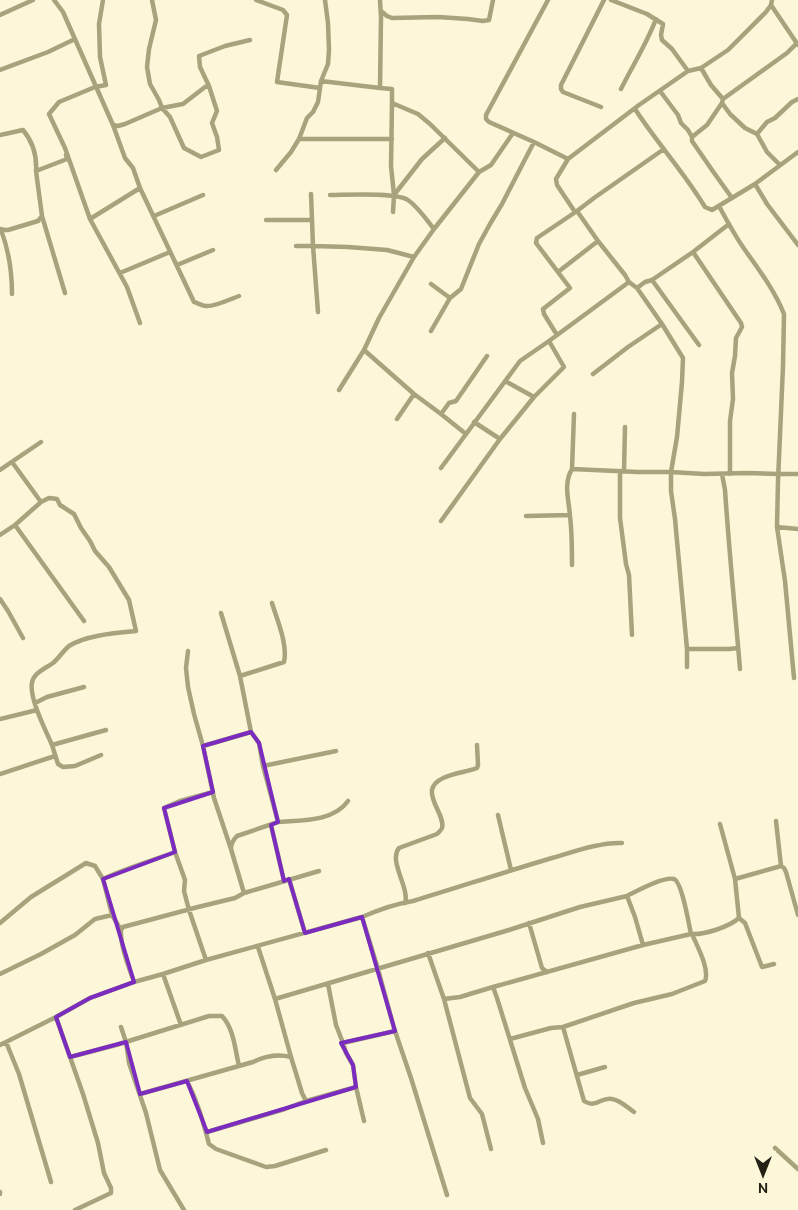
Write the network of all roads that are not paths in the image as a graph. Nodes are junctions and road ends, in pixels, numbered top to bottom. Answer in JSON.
{"nodes":[{"id":1,"x":33,"y":0,"type":"edge"},
{"id":2,"x":54,"y":0,"type":"edge"},
{"id":3,"x":103,"y":0,"type":"edge"},
{"id":4,"x":152,"y":0,"type":"edge"},
{"id":5,"x":256,"y":0,"type":"edge"},
{"id":6,"x":325,"y":0,"type":"edge"},
{"id":7,"x":380,"y":0,"type":"edge"},
{"id":8,"x":493,"y":0,"type":"edge"},
{"id":9,"x":548,"y":0,"type":"edge"},
{"id":10,"x":604,"y":0,"type":"edge"},
{"id":11,"x":612,"y":0,"type":"edge"},
{"id":12,"x":771,"y":2,"type":"edge"},
{"id":13,"x":381,"y":11,"type":"junction"},
{"id":14,"x":0,"y":14,"type":"edge"},
{"id":15,"x":656,"y":19,"type":"junction"},
{"id":16,"x":75,"y":39,"type":"junction"},
{"id":17,"x":250,"y":40,"type":"dead end"},
{"id":18,"x":797,"y":44,"type":"edge"},
{"id":19,"x":701,"y":68,"type":"junction"},
{"id":20,"x":0,"y":70,"type":"edge"},
{"id":21,"x":688,"y":71,"type":"junction"},
{"id":22,"x":321,"y":81,"type":"junction"},
{"id":23,"x":209,"y":86,"type":"junction"},
{"id":24,"x":95,"y":87,"type":"junction"},
{"id":25,"x":320,"y":88,"type":"junction"},
{"id":26,"x":380,"y":88,"type":"junction"},
{"id":27,"x":621,"y":89,"type":"dead end"},
{"id":28,"x":660,"y":90,"type":"junction"},
{"id":29,"x":798,"y":99,"type":"edge"},
{"id":30,"x":722,"y":101,"type":"junction"},
{"id":31,"x":392,"y":103,"type":"junction"},
{"id":32,"x":601,"y":106,"type":"dead end"},
{"id":33,"x":162,"y":108,"type":"junction"},
{"id":34,"x":635,"y":109,"type":"junction"},
{"id":35,"x":113,"y":125,"type":"junction"},
{"id":36,"x":513,"y":133,"type":"junction"},
{"id":37,"x":757,"y":134,"type":"junction"},
{"id":38,"x":0,"y":135,"type":"edge"},
{"id":39,"x":692,"y":137,"type":"junction"},
{"id":40,"x":444,"y":138,"type":"junction"},
{"id":41,"x":299,"y":139,"type":"junction"},
{"id":42,"x":392,"y":139,"type":"junction"},
{"id":43,"x":534,"y":142,"type":"junction"},
{"id":44,"x":65,"y":148,"type":"junction"},
{"id":45,"x":664,"y":149,"type":"junction"},
{"id":46,"x":797,"y":154,"type":"edge"},
{"id":47,"x":568,"y":159,"type":"junction"},
{"id":48,"x":780,"y":165,"type":"junction"},
{"id":49,"x":276,"y":170,"type":"dead end"},
{"id":50,"x":36,"y":171,"type":"junction"},
{"id":51,"x":479,"y":172,"type":"junction"},
{"id":52,"x":755,"y":184,"type":"junction"},
{"id":53,"x":140,"y":188,"type":"junction"},
{"id":54,"x":311,"y":194,"type":"dead end"},
{"id":55,"x":330,"y":195,"type":"dead end"},
{"id":56,"x":394,"y":195,"type":"junction"},
{"id":57,"x":203,"y":196,"type":"dead end"},
{"id":58,"x":732,"y":198,"type":"junction"},
{"id":59,"x":719,"y":206,"type":"junction"},
{"id":60,"x":393,"y":212,"type":"dead end"},
{"id":61,"x":576,"y":212,"type":"junction"},
{"id":62,"x":42,"y":216,"type":"junction"},
{"id":63,"x":154,"y":216,"type":"junction"},
{"id":64,"x":90,"y":219,"type":"junction"},
{"id":65,"x":266,"y":220,"type":"dead end"},
{"id":66,"x":312,"y":220,"type":"junction"},
{"id":67,"x":728,"y":224,"type":"junction"},
{"id":68,"x":1,"y":229,"type":"edge"},
{"id":69,"x":434,"y":229,"type":"junction"},
{"id":70,"x":598,"y":241,"type":"junction"},
{"id":71,"x":798,"y":245,"type":"edge"},
{"id":72,"x":296,"y":246,"type":"dead end"},
{"id":73,"x":313,"y":246,"type":"junction"},
{"id":74,"x":213,"y":250,"type":"dead end"},
{"id":75,"x":170,"y":252,"type":"junction"},
{"id":76,"x":693,"y":252,"type":"junction"},
{"id":77,"x":414,"y":257,"type":"junction"},
{"id":78,"x":177,"y":265,"type":"junction"},
{"id":79,"x":558,"y":272,"type":"junction"},
{"id":80,"x":120,"y":273,"type":"junction"},
{"id":81,"x":652,"y":280,"type":"junction"},
{"id":82,"x":629,"y":282,"type":"junction"},
{"id":83,"x":431,"y":284,"type":"dead end"},
{"id":84,"x":637,"y":288,"type":"junction"},
{"id":85,"x":65,"y":293,"type":"dead end"},
{"id":86,"x":12,"y":294,"type":"dead end"},
{"id":87,"x":239,"y":296,"type":"dead end"},
{"id":88,"x":450,"y":298,"type":"junction"},
{"id":89,"x":318,"y":312,"type":"dead end"},
{"id":90,"x":140,"y":323,"type":"dead end"},
{"id":91,"x":662,"y":324,"type":"junction"},
{"id":92,"x":431,"y":331,"type":"dead end"},
{"id":93,"x":557,"y":335,"type":"junction"},
{"id":94,"x":549,"y":341,"type":"junction"},
{"id":95,"x":699,"y":345,"type":"dead end"},
{"id":96,"x":364,"y":350,"type":"junction"},
{"id":97,"x":487,"y":356,"type":"dead end"},
{"id":98,"x":593,"y":374,"type":"dead end"},
{"id":99,"x":505,"y":381,"type":"junction"},
{"id":100,"x":339,"y":390,"type":"dead end"},
{"id":101,"x":414,"y":394,"type":"junction"},
{"id":102,"x":534,"y":398,"type":"junction"},
{"id":103,"x":441,"y":414,"type":"junction"},
{"id":104,"x":574,"y":414,"type":"dead end"},
{"id":105,"x":397,"y":419,"type":"dead end"},
{"id":106,"x":474,"y":422,"type":"junction"},
{"id":107,"x":625,"y":427,"type":"dead end"},
{"id":108,"x":466,"y":434,"type":"junction"},
{"id":109,"x":500,"y":440,"type":"junction"},
{"id":110,"x":41,"y":442,"type":"dead end"},
{"id":111,"x":12,"y":462,"type":"junction"},
{"id":112,"x":441,"y":468,"type":"dead end"},
{"id":113,"x":0,"y":469,"type":"edge"},
{"id":114,"x":572,"y":469,"type":"junction"},
{"id":115,"x":622,"y":471,"type":"junction"},
{"id":116,"x":671,"y":472,"type":"junction"},
{"id":117,"x":722,"y":474,"type":"junction"},
{"id":118,"x":730,"y":474,"type":"junction"},
{"id":119,"x":778,"y":474,"type":"junction"},
{"id":120,"x":798,"y":474,"type":"edge"},
{"id":121,"x":41,"y":502,"type":"junction"},
{"id":122,"x":526,"y":516,"type":"dead end"},
{"id":123,"x":570,"y":516,"type":"junction"},
{"id":124,"x":441,"y":521,"type":"dead end"},
{"id":125,"x":16,"y":524,"type":"junction"},
{"id":126,"x":777,"y":527,"type":"junction"},
{"id":127,"x":798,"y":529,"type":"edge"},
{"id":128,"x":0,"y":535,"type":"edge"},
{"id":129,"x":572,"y":565,"type":"dead end"},
{"id":130,"x":0,"y":599,"type":"edge"},
{"id":131,"x":272,"y":603,"type":"dead end"},
{"id":132,"x":221,"y":613,"type":"dead end"},
{"id":133,"x":84,"y":621,"type":"dead end"},
{"id":134,"x":632,"y":635,"type":"dead end"},
{"id":135,"x":23,"y":638,"type":"dead end"},
{"id":136,"x":738,"y":648,"type":"junction"},
{"id":137,"x":687,"y":649,"type":"junction"},
{"id":138,"x":188,"y":651,"type":"dead end"},
{"id":139,"x":687,"y":667,"type":"dead end"},
{"id":140,"x":740,"y":669,"type":"dead end"},
{"id":141,"x":240,"y":676,"type":"junction"},
{"id":142,"x":794,"y":678,"type":"dead end"},
{"id":143,"x":84,"y":687,"type":"dead end"},
{"id":144,"x":35,"y":703,"type":"junction"},
{"id":145,"x":37,"y":710,"type":"junction"},
{"id":146,"x":0,"y":719,"type":"edge"},
{"id":147,"x":106,"y":730,"type":"dead end"},
{"id":148,"x":251,"y":732,"type":"junction"},
{"id":149,"x":52,"y":745,"type":"junction"},
{"id":150,"x":477,"y":745,"type":"dead end"},
{"id":151,"x":203,"y":746,"type":"junction"},
{"id":152,"x":336,"y":751,"type":"dead end"},
{"id":153,"x":102,"y":755,"type":"dead end"},
{"id":154,"x":55,"y":756,"type":"junction"},
{"id":155,"x":263,"y":766,"type":"junction"},
{"id":156,"x":0,"y":774,"type":"edge"},
{"id":157,"x":213,"y":792,"type":"junction"},
{"id":158,"x":348,"y":801,"type":"dead end"},
{"id":159,"x":498,"y":816,"type":"dead end"},
{"id":160,"x":776,"y":821,"type":"dead end"},
{"id":161,"x":278,"y":822,"type":"junction"},
{"id":162,"x":720,"y":824,"type":"dead end"},
{"id":163,"x":271,"y":825,"type":"junction"},
{"id":164,"x":622,"y":843,"type":"dead end"},
{"id":165,"x":232,"y":849,"type":"junction"},
{"id":166,"x":175,"y":852,"type":"junction"},
{"id":167,"x":781,"y":866,"type":"junction"},
{"id":168,"x":510,"y":870,"type":"junction"},
{"id":169,"x":319,"y":871,"type":"dead end"},
{"id":170,"x":103,"y":879,"type":"junction"},
{"id":171,"x":735,"y":879,"type":"junction"},
{"id":172,"x":287,"y":880,"type":"junction"},
{"id":173,"x":244,"y":893,"type":"junction"},
{"id":174,"x":795,"y":893,"type":"edge"},
{"id":175,"x":627,"y":896,"type":"junction"},
{"id":176,"x":405,"y":902,"type":"junction"},
{"id":177,"x":189,"y":910,"type":"junction"},
{"id":178,"x":112,"y":915,"type":"junction"},
{"id":179,"x":798,"y":915,"type":"edge"},
{"id":180,"x":362,"y":917,"type":"junction"},
{"id":181,"x":739,"y":918,"type":"junction"},
{"id":182,"x":0,"y":923,"type":"edge"},
{"id":183,"x":529,"y":923,"type":"junction"},
{"id":184,"x":121,"y":930,"type":"junction"},
{"id":185,"x":305,"y":934,"type":"junction"},
{"id":186,"x":691,"y":934,"type":"junction"},
{"id":187,"x":643,"y":945,"type":"junction"},
{"id":188,"x":258,"y":946,"type":"junction"},
{"id":189,"x":428,"y":953,"type":"junction"},
{"id":190,"x":206,"y":960,"type":"junction"},
{"id":191,"x":774,"y":964,"type":"dead end"},
{"id":192,"x":378,"y":969,"type":"junction"},
{"id":193,"x":547,"y":972,"type":"junction"},
{"id":194,"x":0,"y":974,"type":"edge"},
{"id":195,"x":164,"y":974,"type":"junction"},
{"id":196,"x":134,"y":982,"type":"junction"},
{"id":197,"x":328,"y":984,"type":"junction"},
{"id":198,"x":492,"y":986,"type":"junction"},
{"id":199,"x":275,"y":999,"type":"junction"},
{"id":200,"x":444,"y":999,"type":"junction"},
{"id":201,"x":56,"y":1017,"type":"junction"},
{"id":202,"x":181,"y":1025,"type":"junction"},
{"id":203,"x":122,"y":1027,"type":"dead end"},
{"id":204,"x":563,"y":1027,"type":"junction"},
{"id":205,"x":395,"y":1031,"type":"junction"},
{"id":206,"x":510,"y":1039,"type":"junction"},
{"id":207,"x":6,"y":1042,"type":"junction"},
{"id":208,"x":126,"y":1042,"type":"junction"},
{"id":209,"x":343,"y":1043,"type":"junction"},
{"id":210,"x":0,"y":1045,"type":"edge"},
{"id":211,"x":70,"y":1057,"type":"junction"},
{"id":212,"x":291,"y":1057,"type":"junction"},
{"id":213,"x":239,"y":1066,"type":"junction"},
{"id":214,"x":605,"y":1067,"type":"dead end"},
{"id":215,"x":577,"y":1075,"type":"junction"},
{"id":216,"x":187,"y":1081,"type":"junction"},
{"id":217,"x":356,"y":1087,"type":"junction"},
{"id":218,"x":140,"y":1094,"type":"junction"},
{"id":219,"x":306,"y":1101,"type":"junction"},
{"id":220,"x":634,"y":1112,"type":"dead end"},
{"id":221,"x":364,"y":1121,"type":"dead end"},
{"id":222,"x":207,"y":1132,"type":"junction"},
{"id":223,"x":543,"y":1143,"type":"dead end"},
{"id":224,"x":775,"y":1148,"type":"dead end"},
{"id":225,"x":491,"y":1149,"type":"dead end"},
{"id":226,"x":326,"y":1150,"type":"dead end"},
{"id":227,"x":798,"y":1169,"type":"edge"},
{"id":228,"x":51,"y":1182,"type":"dead end"},
{"id":229,"x":447,"y":1195,"type":"dead end"},
{"id":230,"x":75,"y":1210,"type":"edge"},
{"id":231,"x":184,"y":1210,"type":"edge"}],
"edges":[{"from":1,"to":14,"type":"street"},
{"from":2,"to":16,"type":"street"},
{"from":3,"to":24,"type":"street"},
{"from":4,"to":33,"type":"street"},
{"from":5,"to":25,"type":"street"},
{"from":6,"to":22,"type":"street"},
{"from":7,"to":13,"type":"street"},
{"from":8,"to":13,"type":"street"},
{"from":9,"to":36,"type":"street"},
{"from":10,"to":32,"type":"street"},
{"from":11,"to":15,"type":"street"},
{"from":12,"to":18,"type":"street"},
{"from":12,"to":19,"type":"street"},
{"from":13,"to":26,"type":"street"},
{"from":15,"to":21,"type":"street"},
{"from":15,"to":27,"type":"street"},
{"from":16,"to":20,"type":"street"},
{"from":16,"to":24,"type":"street"},
{"from":17,"to":23,"type":"street"},
{"from":18,"to":30,"type":"street"},
{"from":19,"to":21,"type":"street"},
{"from":19,"to":30,"type":"street"},
{"from":21,"to":28,"type":"street"},
{"from":22,"to":25,"type":"street"},
{"from":22,"to":26,"type":"street"},
{"from":23,"to":33,"type":"street"},
{"from":23,"to":33,"type":"street"},
{"from":24,"to":35,"type":"street"},
{"from":24,"to":44,"type":"street"},
{"from":25,"to":41,"type":"street"},
{"from":26,"to":31,"type":"street"},
{"from":28,"to":34,"type":"street"},
{"from":28,"to":39,"type":"street"},
{"from":29,"to":37,"type":"street"},
{"from":30,"to":37,"type":"street"},
{"from":30,"to":39,"type":"street"},
{"from":31,"to":40,"type":"street"},
{"from":31,"to":42,"type":"street"},
{"from":33,"to":35,"type":"street"},
{"from":34,"to":45,"type":"street"},
{"from":34,"to":47,"type":"street"},
{"from":35,"to":53,"type":"street"},
{"from":36,"to":43,"type":"street"},
{"from":36,"to":51,"type":"street"},
{"from":37,"to":48,"type":"street"},
{"from":38,"to":50,"type":"street"},
{"from":39,"to":58,"type":"street"},
{"from":40,"to":51,"type":"street"},
{"from":40,"to":56,"type":"street"},
{"from":41,"to":42,"type":"street"},
{"from":41,"to":49,"type":"street"},
{"from":42,"to":56,"type":"street"},
{"from":43,"to":47,"type":"street"},
{"from":43,"to":88,"type":"street"},
{"from":44,"to":50,"type":"street"},
{"from":44,"to":64,"type":"street"},
{"from":45,"to":59,"type":"street"},
{"from":45,"to":61,"type":"street"},
{"from":46,"to":48,"type":"street"},
{"from":47,"to":61,"type":"street"},
{"from":48,"to":52,"type":"street"},
{"from":50,"to":62,"type":"street"},
{"from":51,"to":69,"type":"street"},
{"from":52,"to":58,"type":"street"},
{"from":52,"to":71,"type":"street"},
{"from":53,"to":63,"type":"street"},
{"from":53,"to":64,"type":"street"},
{"from":54,"to":66,"type":"street"},
{"from":55,"to":56,"type":"street"},
{"from":56,"to":60,"type":"street"},
{"from":56,"to":69,"type":"street"},
{"from":57,"to":63,"type":"street"},
{"from":58,"to":59,"type":"street"},
{"from":59,"to":67,"type":"street"},
{"from":61,"to":70,"type":"street"},
{"from":61,"to":79,"type":"street"},
{"from":62,"to":68,"type":"street"},
{"from":62,"to":85,"type":"street"},
{"from":63,"to":75,"type":"street"},
{"from":64,"to":80,"type":"street"},
{"from":65,"to":66,"type":"street"},
{"from":66,"to":73,"type":"street"},
{"from":67,"to":76,"type":"street"},
{"from":67,"to":119,"type":"street"},
{"from":68,"to":86,"type":"street"},
{"from":69,"to":77,"type":"street"},
{"from":70,"to":79,"type":"street"},
{"from":70,"to":82,"type":"street"},
{"from":72,"to":73,"type":"street"},
{"from":73,"to":77,"type":"street"},
{"from":73,"to":89,"type":"street"},
{"from":74,"to":78,"type":"street"},
{"from":75,"to":78,"type":"street"},
{"from":75,"to":80,"type":"street"},
{"from":76,"to":81,"type":"street"},
{"from":76,"to":118,"type":"street"},
{"from":77,"to":96,"type":"street"},
{"from":78,"to":87,"type":"street"},
{"from":79,"to":93,"type":"street"},
{"from":80,"to":90,"type":"street"},
{"from":81,"to":84,"type":"street"},
{"from":81,"to":95,"type":"street"},
{"from":82,"to":84,"type":"street"},
{"from":82,"to":93,"type":"street"},
{"from":83,"to":88,"type":"street"},
{"from":84,"to":91,"type":"street"},
{"from":88,"to":92,"type":"street"},
{"from":91,"to":98,"type":"street"},
{"from":91,"to":116,"type":"street"},
{"from":93,"to":94,"type":"street"},
{"from":94,"to":99,"type":"street"},
{"from":94,"to":102,"type":"street"},
{"from":96,"to":100,"type":"street"},
{"from":96,"to":101,"type":"street"},
{"from":97,"to":103,"type":"street"},
{"from":99,"to":102,"type":"street"},
{"from":99,"to":106,"type":"street"},
{"from":101,"to":103,"type":"street"},
{"from":101,"to":105,"type":"street"},
{"from":102,"to":109,"type":"street"},
{"from":103,"to":108,"type":"street"},
{"from":104,"to":114,"type":"street"},
{"from":106,"to":108,"type":"street"},
{"from":106,"to":109,"type":"street"},
{"from":107,"to":115,"type":"street"},
{"from":108,"to":112,"type":"street"},
{"from":109,"to":124,"type":"street"},
{"from":110,"to":111,"type":"street"},
{"from":111,"to":113,"type":"street"},
{"from":111,"to":121,"type":"street"},
{"from":114,"to":115,"type":"street"},
{"from":114,"to":123,"type":"street"},
{"from":115,"to":116,"type":"street"},
{"from":115,"to":134,"type":"street"},
{"from":116,"to":117,"type":"street"},
{"from":116,"to":137,"type":"street"},
{"from":117,"to":118,"type":"street"},
{"from":117,"to":136,"type":"street"},
{"from":118,"to":119,"type":"street"},
{"from":119,"to":120,"type":"street"},
{"from":119,"to":126,"type":"street"},
{"from":121,"to":125,"type":"street"},
{"from":121,"to":144,"type":"street"},
{"from":122,"to":123,"type":"street"},
{"from":123,"to":129,"type":"street"},
{"from":125,"to":128,"type":"street"},
{"from":125,"to":133,"type":"street"},
{"from":126,"to":127,"type":"street"},
{"from":126,"to":142,"type":"street"},
{"from":130,"to":135,"type":"street"},
{"from":131,"to":141,"type":"street"},
{"from":132,"to":141,"type":"street"},
{"from":136,"to":137,"type":"street"},
{"from":136,"to":140,"type":"street"},
{"from":137,"to":139,"type":"street"},
{"from":138,"to":151,"type":"street"},
{"from":141,"to":148,"type":"street"},
{"from":143,"to":144,"type":"street"},
{"from":144,"to":145,"type":"street"},
{"from":145,"to":146,"type":"street"},
{"from":145,"to":149,"type":"street"},
{"from":147,"to":149,"type":"street"},
{"from":148,"to":151,"type":"street"},
{"from":148,"to":155,"type":"street"},
{"from":149,"to":154,"type":"street"},
{"from":150,"to":176,"type":"street"},
{"from":151,"to":157,"type":"street"},
{"from":152,"to":155,"type":"street"},
{"from":153,"to":154,"type":"street"},
{"from":154,"to":156,"type":"street"},
{"from":155,"to":161,"type":"street"},
{"from":157,"to":165,"type":"street"},
{"from":157,"to":166,"type":"street"},
{"from":158,"to":161,"type":"street"},
{"from":159,"to":168,"type":"street"},
{"from":160,"to":167,"type":"street"},
{"from":161,"to":163,"type":"street"},
{"from":162,"to":171,"type":"street"},
{"from":163,"to":165,"type":"street"},
{"from":163,"to":172,"type":"street"},
{"from":164,"to":168,"type":"street"},
{"from":165,"to":173,"type":"street"},
{"from":166,"to":170,"type":"street"},
{"from":166,"to":177,"type":"street"},
{"from":167,"to":171,"type":"street"},
{"from":167,"to":174,"type":"street"},
{"from":168,"to":176,"type":"street"},
{"from":169,"to":172,"type":"street"},
{"from":170,"to":178,"type":"street"},
{"from":170,"to":182,"type":"street"},
{"from":171,"to":181,"type":"street"},
{"from":172,"to":173,"type":"street"},
{"from":172,"to":185,"type":"street"},
{"from":173,"to":177,"type":"street"},
{"from":174,"to":179,"type":"street"},
{"from":175,"to":183,"type":"street"},
{"from":175,"to":186,"type":"street"},
{"from":175,"to":187,"type":"street"},
{"from":176,"to":180,"type":"street"},
{"from":177,"to":184,"type":"street"},
{"from":177,"to":190,"type":"street"},
{"from":178,"to":184,"type":"street"},
{"from":178,"to":194,"type":"street"},
{"from":180,"to":185,"type":"street"},
{"from":180,"to":192,"type":"street"},
{"from":181,"to":186,"type":"street"},
{"from":181,"to":191,"type":"street"},
{"from":183,"to":189,"type":"street"},
{"from":183,"to":193,"type":"street"},
{"from":184,"to":196,"type":"street"},
{"from":185,"to":188,"type":"street"},
{"from":186,"to":187,"type":"street"},
{"from":186,"to":204,"type":"street"},
{"from":187,"to":193,"type":"street"},
{"from":188,"to":190,"type":"street"},
{"from":188,"to":199,"type":"street"},
{"from":189,"to":192,"type":"street"},
{"from":189,"to":200,"type":"street"},
{"from":190,"to":195,"type":"street"},
{"from":192,"to":197,"type":"street"},
{"from":192,"to":205,"type":"street"},
{"from":193,"to":198,"type":"street"},
{"from":195,"to":196,"type":"street"},
{"from":195,"to":202,"type":"street"},
{"from":196,"to":201,"type":"street"},
{"from":197,"to":199,"type":"street"},
{"from":197,"to":209,"type":"street"},
{"from":198,"to":200,"type":"street"},
{"from":198,"to":206,"type":"street"},
{"from":199,"to":212,"type":"street"},
{"from":200,"to":225,"type":"street"},
{"from":201,"to":207,"type":"street"},
{"from":201,"to":211,"type":"street"},
{"from":202,"to":208,"type":"street"},
{"from":202,"to":213,"type":"street"},
{"from":203,"to":208,"type":"street"},
{"from":204,"to":206,"type":"street"},
{"from":204,"to":215,"type":"street"},
{"from":205,"to":209,"type":"street"},
{"from":205,"to":229,"type":"street"},
{"from":206,"to":223,"type":"street"},
{"from":207,"to":210,"type":"street"},
{"from":207,"to":228,"type":"street"},
{"from":208,"to":211,"type":"street"},
{"from":208,"to":218,"type":"street"},
{"from":209,"to":217,"type":"street"},
{"from":211,"to":230,"type":"street"},
{"from":212,"to":213,"type":"street"},
{"from":212,"to":219,"type":"street"},
{"from":213,"to":216,"type":"street"},
{"from":214,"to":215,"type":"street"},
{"from":215,"to":220,"type":"street"},
{"from":216,"to":218,"type":"street"},
{"from":216,"to":222,"type":"street"},
{"from":217,"to":219,"type":"street"},
{"from":217,"to":221,"type":"street"},
{"from":218,"to":231,"type":"street"},
{"from":219,"to":222,"type":"street"},
{"from":222,"to":226,"type":"street"},
{"from":224,"to":227,"type":"street"}]}
